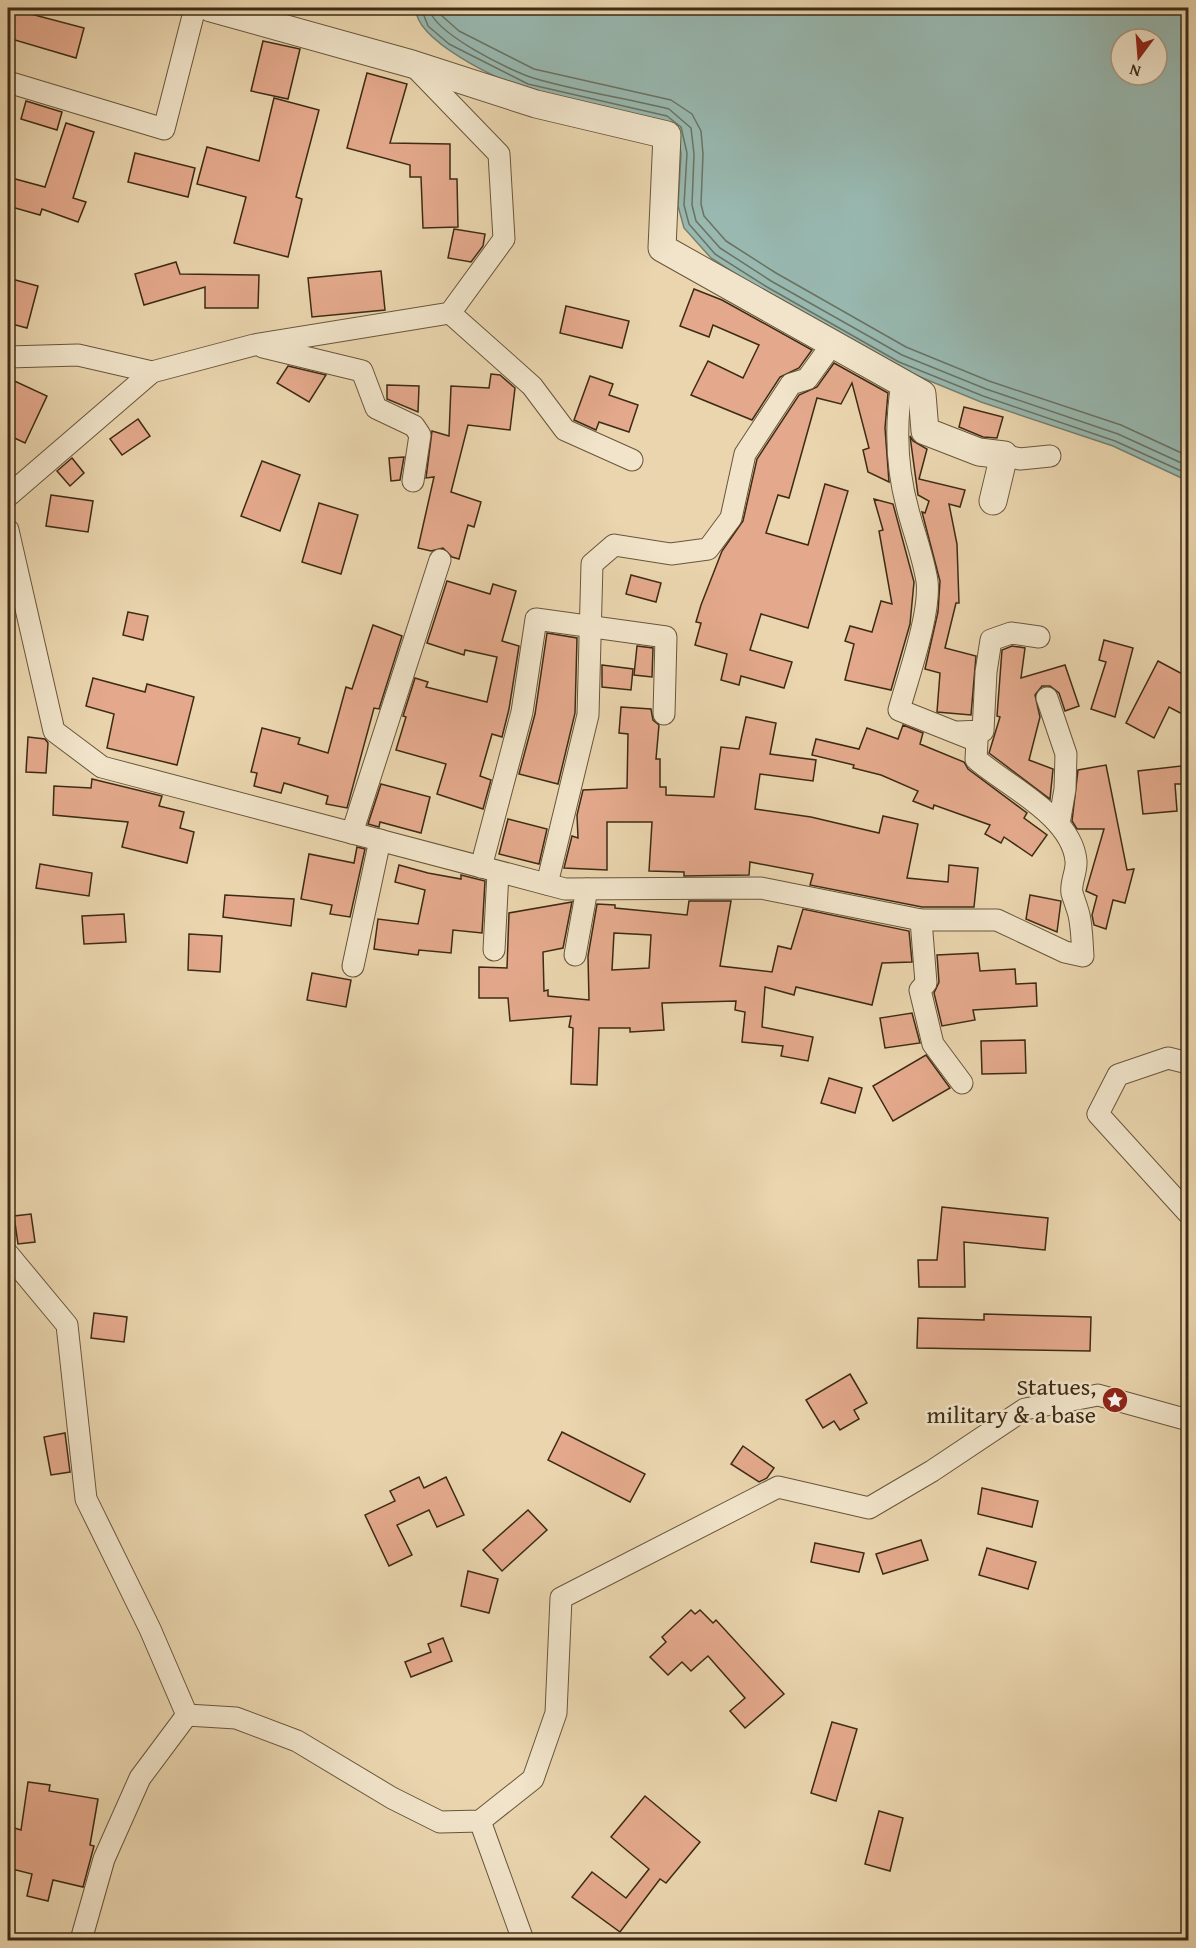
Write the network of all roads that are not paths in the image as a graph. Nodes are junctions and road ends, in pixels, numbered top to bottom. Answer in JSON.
{"nodes":[{"id":1,"x":195,"y":8,"type":"edge"},
{"id":2,"x":210,"y":8,"type":"edge"},
{"id":3,"x":412,"y":64,"type":"junction"},
{"id":4,"x":8,"y":82,"type":"edge"},
{"id":5,"x":450,"y":313,"type":"junction"},
{"id":6,"x":833,"y":343,"type":"junction"},
{"id":7,"x":254,"y":345,"type":"junction"},
{"id":8,"x":8,"y":357,"type":"edge"},
{"id":9,"x":152,"y":372,"type":"junction"},
{"id":10,"x":902,"y":383,"type":"junction"},
{"id":11,"x":1004,"y":455,"type":"junction"},
{"id":12,"x":1050,"y":456,"type":"dead end"},
{"id":13,"x":632,"y":460,"type":"dead end"},
{"id":14,"x":413,"y":481,"type":"dead end"},
{"id":15,"x":8,"y":496,"type":"edge"},
{"id":16,"x":993,"y":501,"type":"dead end"},
{"id":17,"x":8,"y":530,"type":"edge"},
{"id":18,"x":440,"y":560,"type":"dead end"},
{"id":19,"x":589,"y":627,"type":"junction"},
{"id":20,"x":1039,"y":637,"type":"dead end"},
{"id":21,"x":1047,"y":698,"type":"dead end"},
{"id":22,"x":664,"y":714,"type":"dead end"},
{"id":23,"x":957,"y":733,"type":"junction"},
{"id":24,"x":1059,"y":824,"type":"junction"},
{"id":25,"x":352,"y":833,"type":"junction"},
{"id":26,"x":380,"y":840,"type":"junction"},
{"id":27,"x":489,"y":869,"type":"junction"},
{"id":28,"x":547,"y":884,"type":"junction"},
{"id":29,"x":587,"y":889,"type":"junction"},
{"id":30,"x":921,"y":920,"type":"junction"},
{"id":31,"x":494,"y":950,"type":"dead end"},
{"id":32,"x":575,"y":955,"type":"dead end"},
{"id":33,"x":353,"y":966,"type":"dead end"},
{"id":34,"x":1188,"y":1048,"type":"edge"},
{"id":35,"x":1178,"y":1061,"type":"edge"},
{"id":36,"x":962,"y":1083,"type":"dead end"},
{"id":37,"x":1188,"y":1213,"type":"edge"},
{"id":38,"x":8,"y":1254,"type":"edge"},
{"id":39,"x":1188,"y":1420,"type":"edge"},
{"id":40,"x":187,"y":1715,"type":"junction"},
{"id":41,"x":480,"y":1821,"type":"junction"},
{"id":42,"x":81,"y":1941,"type":"edge"},
{"id":43,"x":523,"y":1941,"type":"edge"}],
"edges":[{"from":1,"to":4,"type":"street"},
{"from":2,"to":3,"type":"street"},
{"from":3,"to":5,"type":"street"},
{"from":3,"to":6,"type":"street"},
{"from":5,"to":7,"type":"street"},
{"from":5,"to":13,"type":"street"},
{"from":6,"to":10,"type":"street"},
{"from":6,"to":19,"type":"street"},
{"from":7,"to":9,"type":"street"},
{"from":7,"to":14,"type":"street"},
{"from":8,"to":9,"type":"street"},
{"from":9,"to":15,"type":"street"},
{"from":10,"to":11,"type":"street"},
{"from":10,"to":23,"type":"street"},
{"from":11,"to":12,"type":"street"},
{"from":11,"to":16,"type":"street"},
{"from":17,"to":25,"type":"street"},
{"from":18,"to":25,"type":"street"},
{"from":19,"to":22,"type":"street"},
{"from":19,"to":27,"type":"street"},
{"from":19,"to":28,"type":"street"},
{"from":20,"to":23,"type":"street"},
{"from":21,"to":24,"type":"street"},
{"from":23,"to":24,"type":"street"},
{"from":24,"to":30,"type":"street"},
{"from":25,"to":26,"type":"street"},
{"from":26,"to":27,"type":"street"},
{"from":26,"to":33,"type":"street"},
{"from":27,"to":28,"type":"street"},
{"from":27,"to":31,"type":"street"},
{"from":28,"to":29,"type":"street"},
{"from":29,"to":30,"type":"street"},
{"from":29,"to":32,"type":"street"},
{"from":30,"to":36,"type":"street"},
{"from":34,"to":35,"type":"street"},
{"from":35,"to":37,"type":"street"},
{"from":38,"to":40,"type":"street"},
{"from":39,"to":41,"type":"street"},
{"from":40,"to":41,"type":"street"},
{"from":40,"to":42,"type":"street"},
{"from":41,"to":43,"type":"street"}]}
